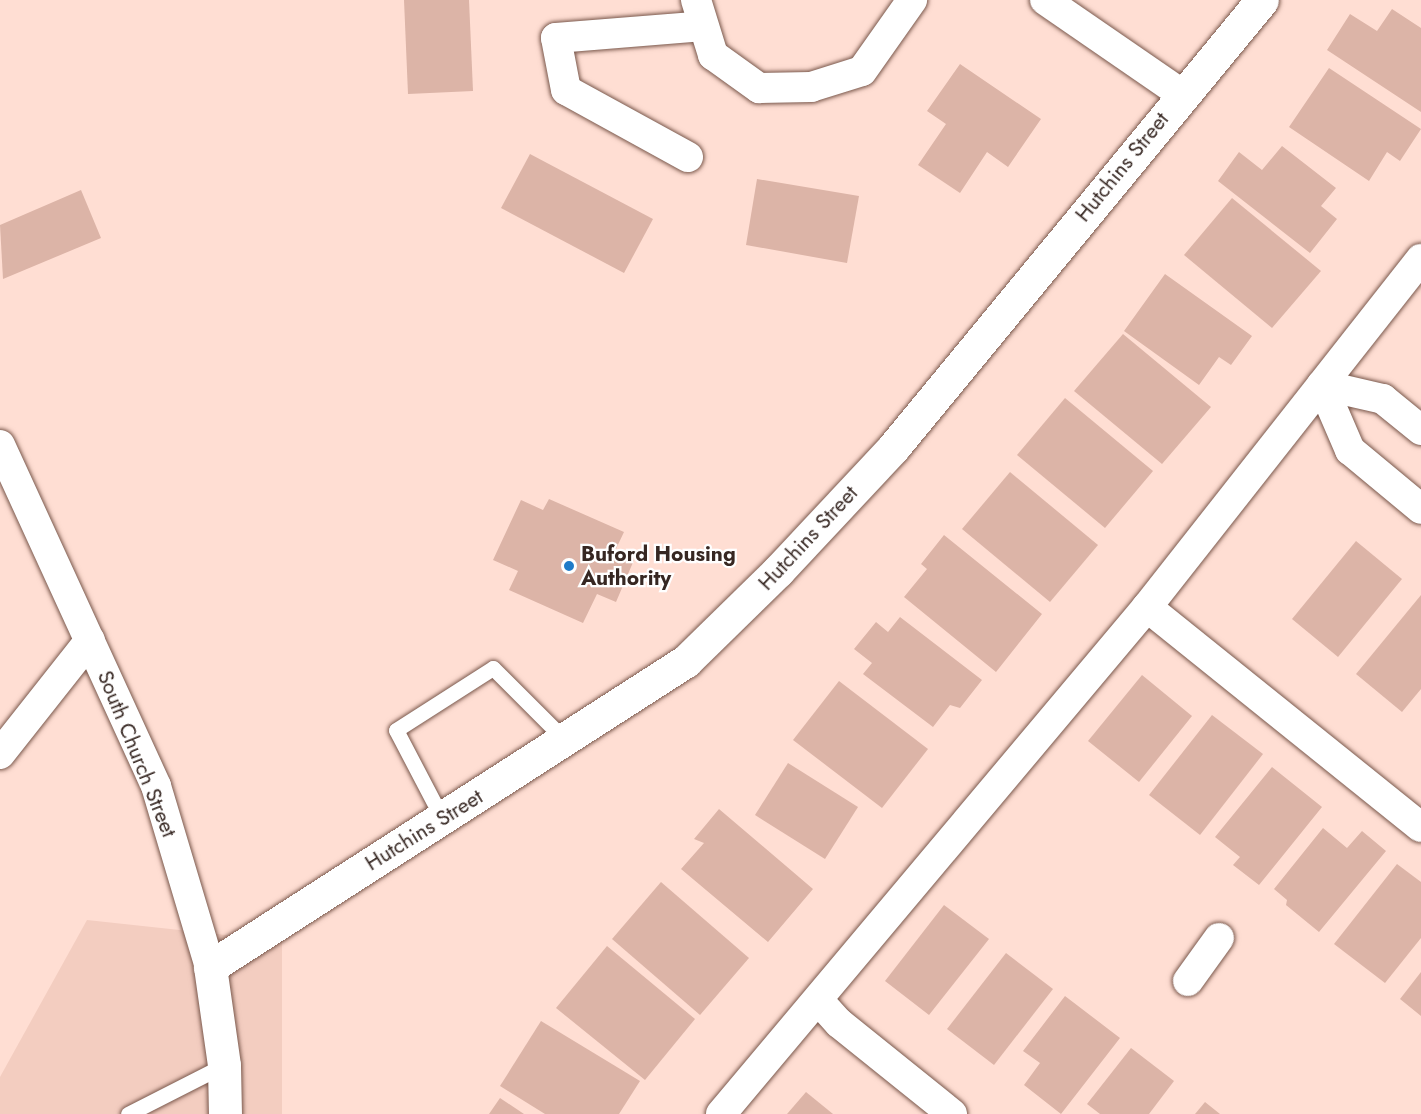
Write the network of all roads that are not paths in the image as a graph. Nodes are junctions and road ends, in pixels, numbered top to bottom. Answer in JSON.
{"nodes":[{"id":1,"x":912,"y":0,"type":"edge"},
{"id":2,"x":1046,"y":0,"type":"edge"},
{"id":3,"x":1262,"y":0,"type":"edge"},
{"id":4,"x":700,"y":13,"type":"edge"},
{"id":5,"x":1182,"y":94,"type":"junction"},
{"id":6,"x":688,"y":157,"type":"dead end"},
{"id":7,"x":1421,"y":259,"type":"edge"},
{"id":8,"x":1322,"y":385,"type":"junction"},
{"id":9,"x":1421,"y":430,"type":"edge"},
{"id":10,"x":0,"y":446,"type":"edge"},
{"id":11,"x":1421,"y":509,"type":"edge"},
{"id":12,"x":1147,"y":607,"type":"junction"},
{"id":13,"x":90,"y":640,"type":"junction"},
{"id":14,"x":565,"y":740,"type":"junction"},
{"id":15,"x":0,"y":754,"type":"edge"},
{"id":16,"x":442,"y":818,"type":"junction"},
{"id":17,"x":1421,"y":828,"type":"edge"},
{"id":18,"x":1219,"y":938,"type":"dead end"},
{"id":19,"x":210,"y":967,"type":"junction"},
{"id":20,"x":1188,"y":981,"type":"dead end"},
{"id":21,"x":819,"y":1001,"type":"junction"},
{"id":22,"x":224,"y":1065,"type":"junction"},
{"id":23,"x":128,"y":1114,"type":"edge"},
{"id":24,"x":225,"y":1114,"type":"edge"},
{"id":25,"x":721,"y":1114,"type":"edge"},
{"id":26,"x":952,"y":1114,"type":"edge"}],
"edges":[{"from":1,"to":4,"type":"street"},
{"from":2,"to":5,"type":"street"},
{"from":3,"to":5,"type":"street","name":"Hutchins Street"},
{"from":4,"to":6,"type":"street"},
{"from":5,"to":14,"type":"street","name":"Hutchins Street"},
{"from":7,"to":8,"type":"street"},
{"from":8,"to":9,"type":"street"},
{"from":8,"to":11,"type":"street"},
{"from":8,"to":12,"type":"street"},
{"from":10,"to":13,"type":"street","name":"South Church Street"},
{"from":12,"to":17,"type":"street"},
{"from":12,"to":21,"type":"street"},
{"from":13,"to":15,"type":"street"},
{"from":13,"to":19,"type":"street","name":"South Church Street"},
{"from":14,"to":16,"type":"street","name":"Hutchins Street"},
{"from":14,"to":16,"type":"lane"},
{"from":16,"to":19,"type":"street","name":"Hutchins Street"},
{"from":18,"to":20,"type":"street"},
{"from":19,"to":22,"type":"street","name":"South Church Street"},
{"from":21,"to":25,"type":"street"},
{"from":21,"to":26,"type":"street"},
{"from":22,"to":23,"type":"lane"},
{"from":22,"to":24,"type":"street","name":"South Church Street"}]}
